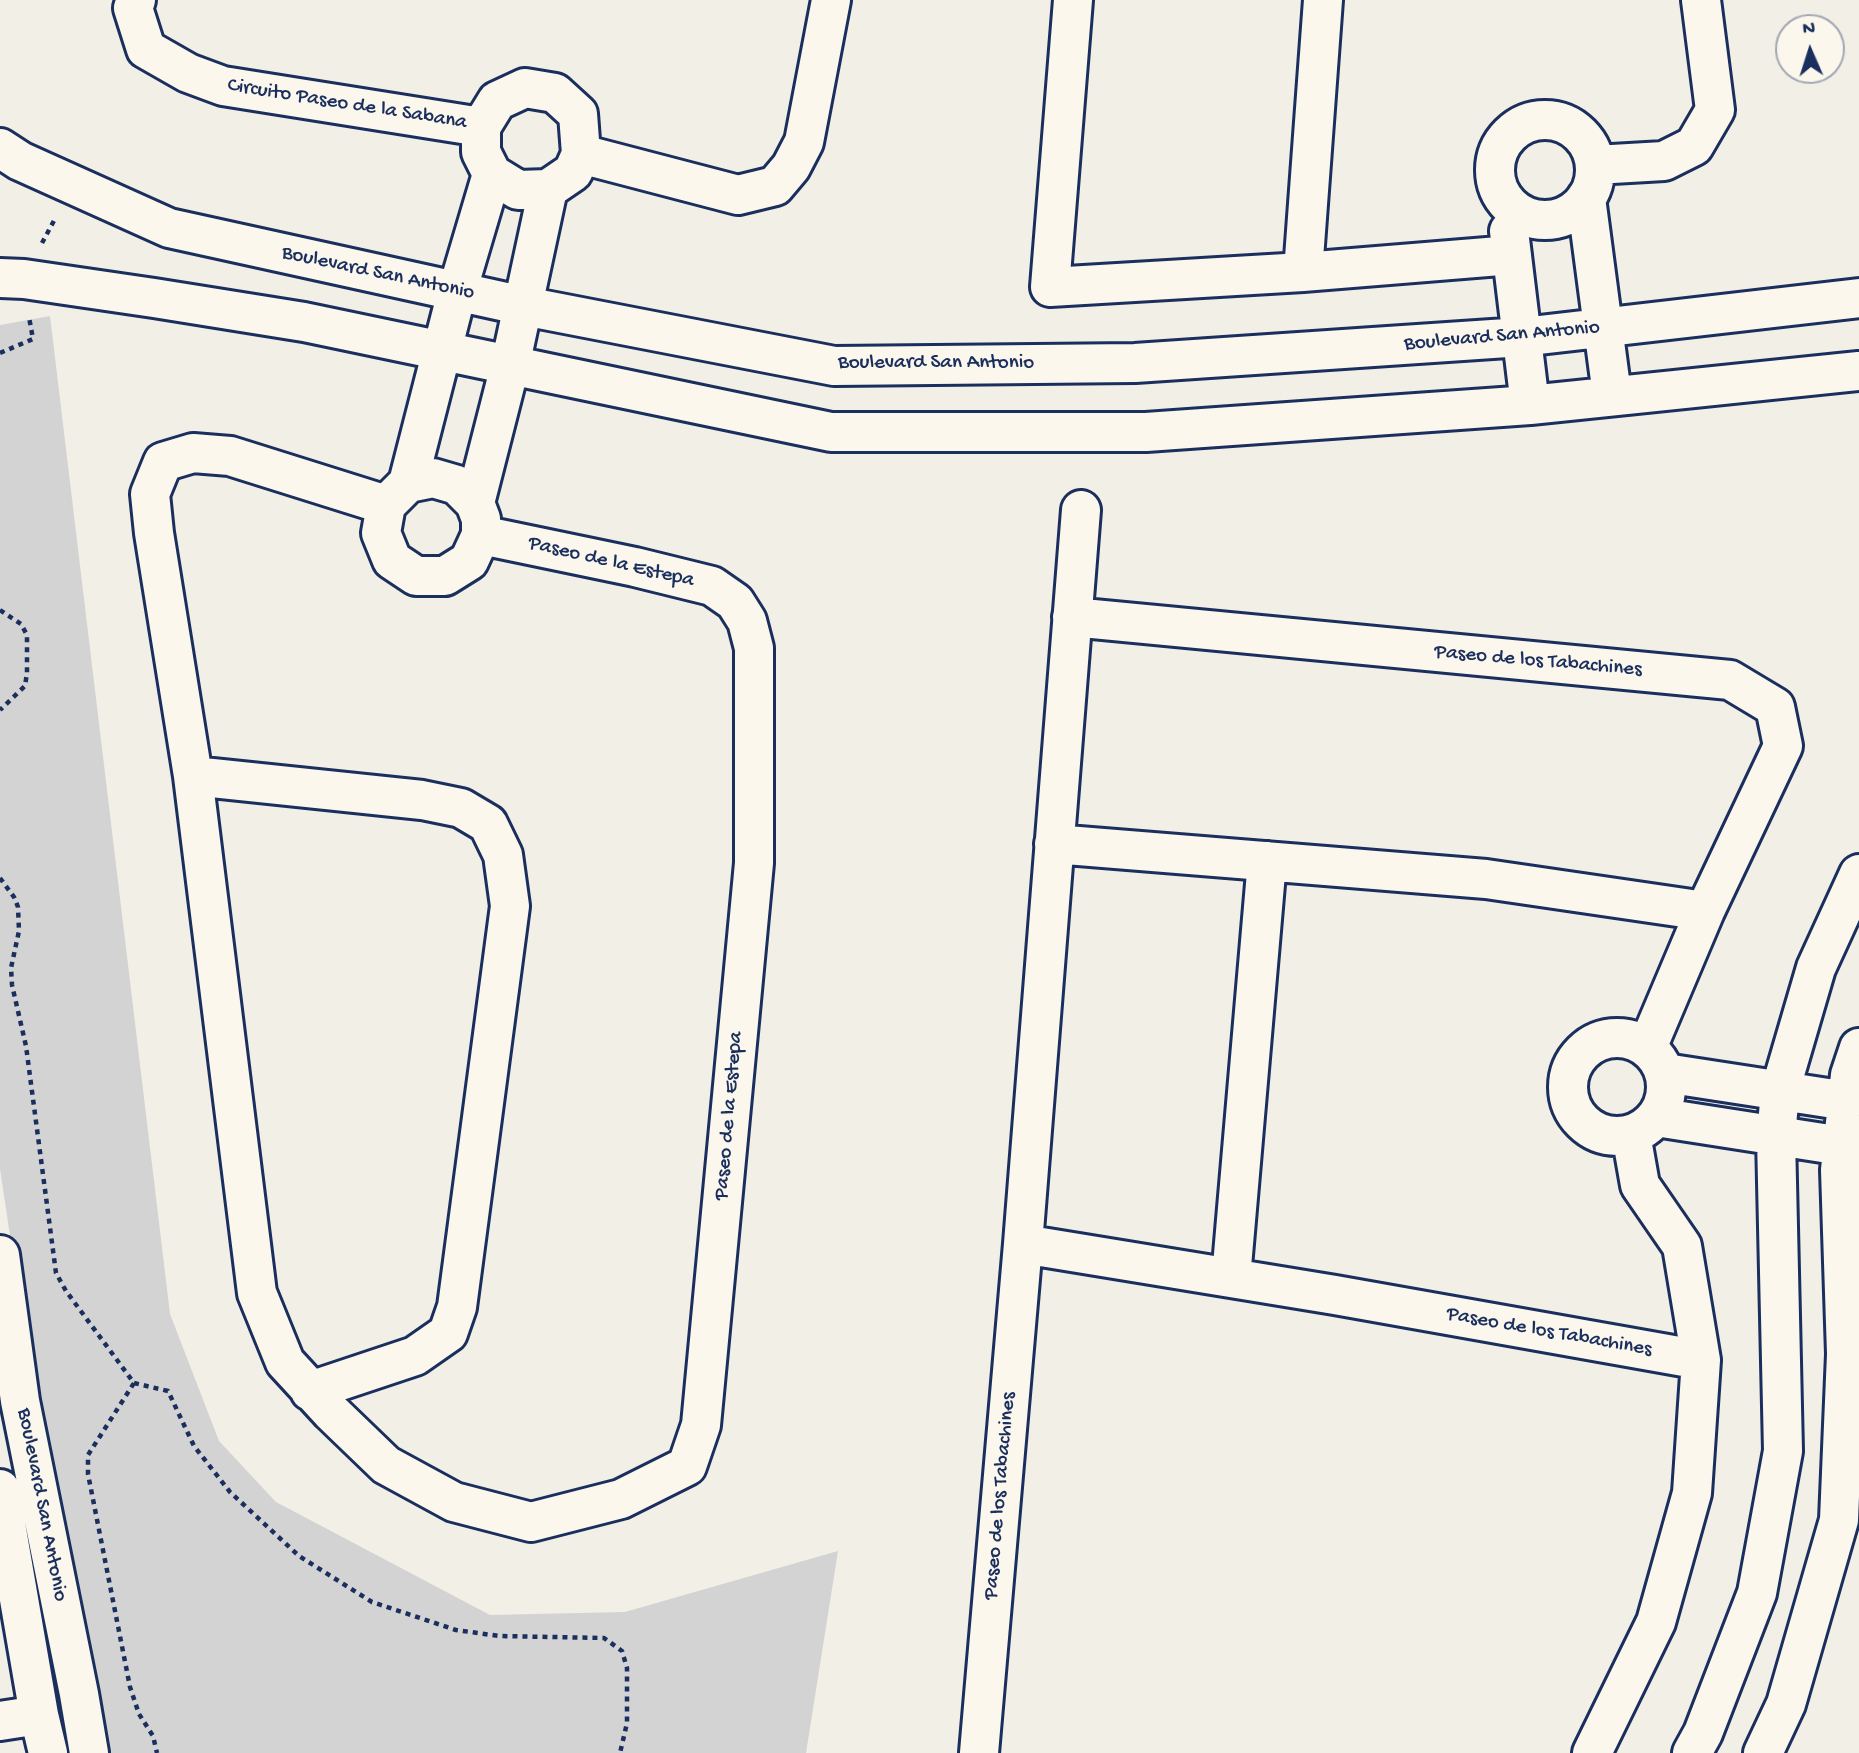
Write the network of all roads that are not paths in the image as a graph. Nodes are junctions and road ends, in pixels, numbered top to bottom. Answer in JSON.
{"nodes":[{"id":1,"x":136,"y":0,"type":"edge"},
{"id":2,"x":831,"y":0,"type":"edge"},
{"id":3,"x":1073,"y":0,"type":"edge"},
{"id":4,"x":1323,"y":0,"type":"edge"},
{"id":5,"x":1701,"y":0,"type":"edge"},
{"id":6,"x":481,"y":127,"type":"junction"},
{"id":7,"x":0,"y":148,"type":"edge"},
{"id":8,"x":581,"y":154,"type":"junction"},
{"id":9,"x":492,"y":174,"type":"junction"},
{"id":10,"x":1590,"y":182,"type":"junction"},
{"id":11,"x":548,"y":190,"type":"junction"},
{"id":12,"x":1505,"y":201,"type":"junction"},
{"id":13,"x":1512,"y":255,"type":"junction"},
{"id":14,"x":1303,"y":272,"type":"junction"},
{"id":15,"x":0,"y":278,"type":"edge"},
{"id":16,"x":457,"y":292,"type":"junction"},
{"id":17,"x":1859,"y":298,"type":"edge"},
{"id":18,"x":524,"y":306,"type":"junction"},
{"id":19,"x":1603,"y":328,"type":"junction"},
{"id":20,"x":1522,"y":337,"type":"junction"},
{"id":21,"x":441,"y":352,"type":"junction"},
{"id":22,"x":510,"y":366,"type":"junction"},
{"id":23,"x":1859,"y":371,"type":"edge"},
{"id":24,"x":1612,"y":395,"type":"junction"},
{"id":25,"x":1530,"y":405,"type":"junction"},
{"id":26,"x":397,"y":494,"type":"junction"},
{"id":27,"x":1081,"y":510,"type":"dead end"},
{"id":28,"x":478,"y":519,"type":"junction"},
{"id":29,"x":1072,"y":617,"type":"junction"},
{"id":30,"x":193,"y":776,"type":"junction"},
{"id":31,"x":1054,"y":844,"type":"junction"},
{"id":32,"x":1268,"y":862,"type":"junction"},
{"id":33,"x":1859,"y":874,"type":"edge"},
{"id":34,"x":1705,"y":911,"type":"junction"},
{"id":35,"x":1859,"y":1048,"type":"edge"},
{"id":36,"x":1656,"y":1061,"type":"junction"},
{"id":37,"x":1780,"y":1091,"type":"junction"},
{"id":38,"x":1847,"y":1101,"type":"junction"},
{"id":39,"x":1644,"y":1126,"type":"junction"},
{"id":40,"x":1776,"y":1137,"type":"junction"},
{"id":41,"x":1842,"y":1146,"type":"junction"},
{"id":42,"x":1023,"y":1244,"type":"junction"},
{"id":43,"x":0,"y":1255,"type":"edge"},
{"id":44,"x":1231,"y":1278,"type":"junction"},
{"id":45,"x":1701,"y":1360,"type":"junction"},
{"id":46,"x":310,"y":1391,"type":"junction"},
{"id":47,"x":0,"y":1489,"type":"edge"},
{"id":48,"x":39,"y":1715,"type":"junction"},
{"id":49,"x":0,"y":1721,"type":"edge"},
{"id":50,"x":988,"y":1752,"type":"edge"},
{"id":51,"x":48,"y":1753,"type":"edge"},
{"id":52,"x":89,"y":1753,"type":"edge"},
{"id":53,"x":1592,"y":1753,"type":"edge"},
{"id":54,"x":1692,"y":1753,"type":"edge"},
{"id":55,"x":1763,"y":1753,"type":"edge"}],
"edges":[{"from":1,"to":6,"type":"street","name":"Circuito Paseo de la Sabana"},
{"from":2,"to":8,"type":"street"},
{"from":3,"to":14,"type":"street"},
{"from":4,"to":14,"type":"street"},
{"from":5,"to":10,"type":"street"},
{"from":6,"to":8,"type":"street"},
{"from":6,"to":9,"type":"street"},
{"from":7,"to":16,"type":"street","name":"Boulevard San Antonio"},
{"from":8,"to":11,"type":"street"},
{"from":9,"to":11,"type":"street"},
{"from":9,"to":16,"type":"street"},
{"from":10,"to":12,"type":"street"},
{"from":10,"to":12,"type":"street"},
{"from":10,"to":19,"type":"street"},
{"from":11,"to":18,"type":"street"},
{"from":12,"to":13,"type":"street"},
{"from":13,"to":14,"type":"street"},
{"from":13,"to":20,"type":"street"},
{"from":15,"to":21,"type":"street"},
{"from":16,"to":18,"type":"street","name":"Boulevard San Antonio"},
{"from":16,"to":21,"type":"street"},
{"from":17,"to":19,"type":"street","name":"Boulevard San Antonio"},
{"from":18,"to":20,"type":"street","name":"Boulevard San Antonio"},
{"from":18,"to":22,"type":"street"},
{"from":19,"to":20,"type":"street","name":"Boulevard San Antonio"},
{"from":19,"to":24,"type":"street"},
{"from":20,"to":25,"type":"street"},
{"from":21,"to":22,"type":"street"},
{"from":21,"to":26,"type":"street"},
{"from":22,"to":25,"type":"street"},
{"from":22,"to":28,"type":"street"},
{"from":23,"to":24,"type":"street"},
{"from":24,"to":25,"type":"street"},
{"from":26,"to":28,"type":"street","name":"Paseo de la Estepa"},
{"from":26,"to":28,"type":"street"},
{"from":26,"to":30,"type":"street","name":"Paseo de la Estepa"},
{"from":27,"to":29,"type":"street","name":"Paseo de los Tabachines"},
{"from":28,"to":46,"type":"street","name":"Paseo de la Estepa"},
{"from":29,"to":31,"type":"street","name":"Paseo de los Tabachines"},
{"from":29,"to":34,"type":"street","name":"Paseo de los Tabachines"},
{"from":30,"to":46,"type":"street","name":"Paseo de la Estepa"},
{"from":30,"to":46,"type":"street"},
{"from":31,"to":32,"type":"street"},
{"from":31,"to":42,"type":"street","name":"Paseo de los Tabachines"},
{"from":32,"to":34,"type":"street"},
{"from":32,"to":44,"type":"street"},
{"from":33,"to":37,"type":"street"},
{"from":34,"to":36,"type":"street","name":"Paseo de los Tabachines"},
{"from":35,"to":38,"type":"street"},
{"from":36,"to":37,"type":"street"},
{"from":36,"to":39,"type":"street","name":"Paseo de los Tabachines"},
{"from":36,"to":39,"type":"street"},
{"from":37,"to":38,"type":"street"},
{"from":37,"to":40,"type":"street"},
{"from":38,"to":41,"type":"street"},
{"from":39,"to":40,"type":"street"},
{"from":39,"to":45,"type":"street","name":"Paseo de los Tabachines"},
{"from":40,"to":41,"type":"street"},
{"from":40,"to":54,"type":"street"},
{"from":41,"to":55,"type":"street"},
{"from":42,"to":44,"type":"street","name":"Paseo de los Tabachines"},
{"from":42,"to":50,"type":"street","name":"Paseo de los Tabachines"},
{"from":43,"to":52,"type":"street","name":"Boulevard San Antonio"},
{"from":44,"to":45,"type":"street","name":"Paseo de los Tabachines"},
{"from":45,"to":53,"type":"street","name":"Paseo de los Tabachines"},
{"from":47,"to":48,"type":"street","name":"Boulevard San Antonio"},
{"from":48,"to":49,"type":"street"},
{"from":48,"to":51,"type":"street","name":"Boulevard San Antonio"}]}
